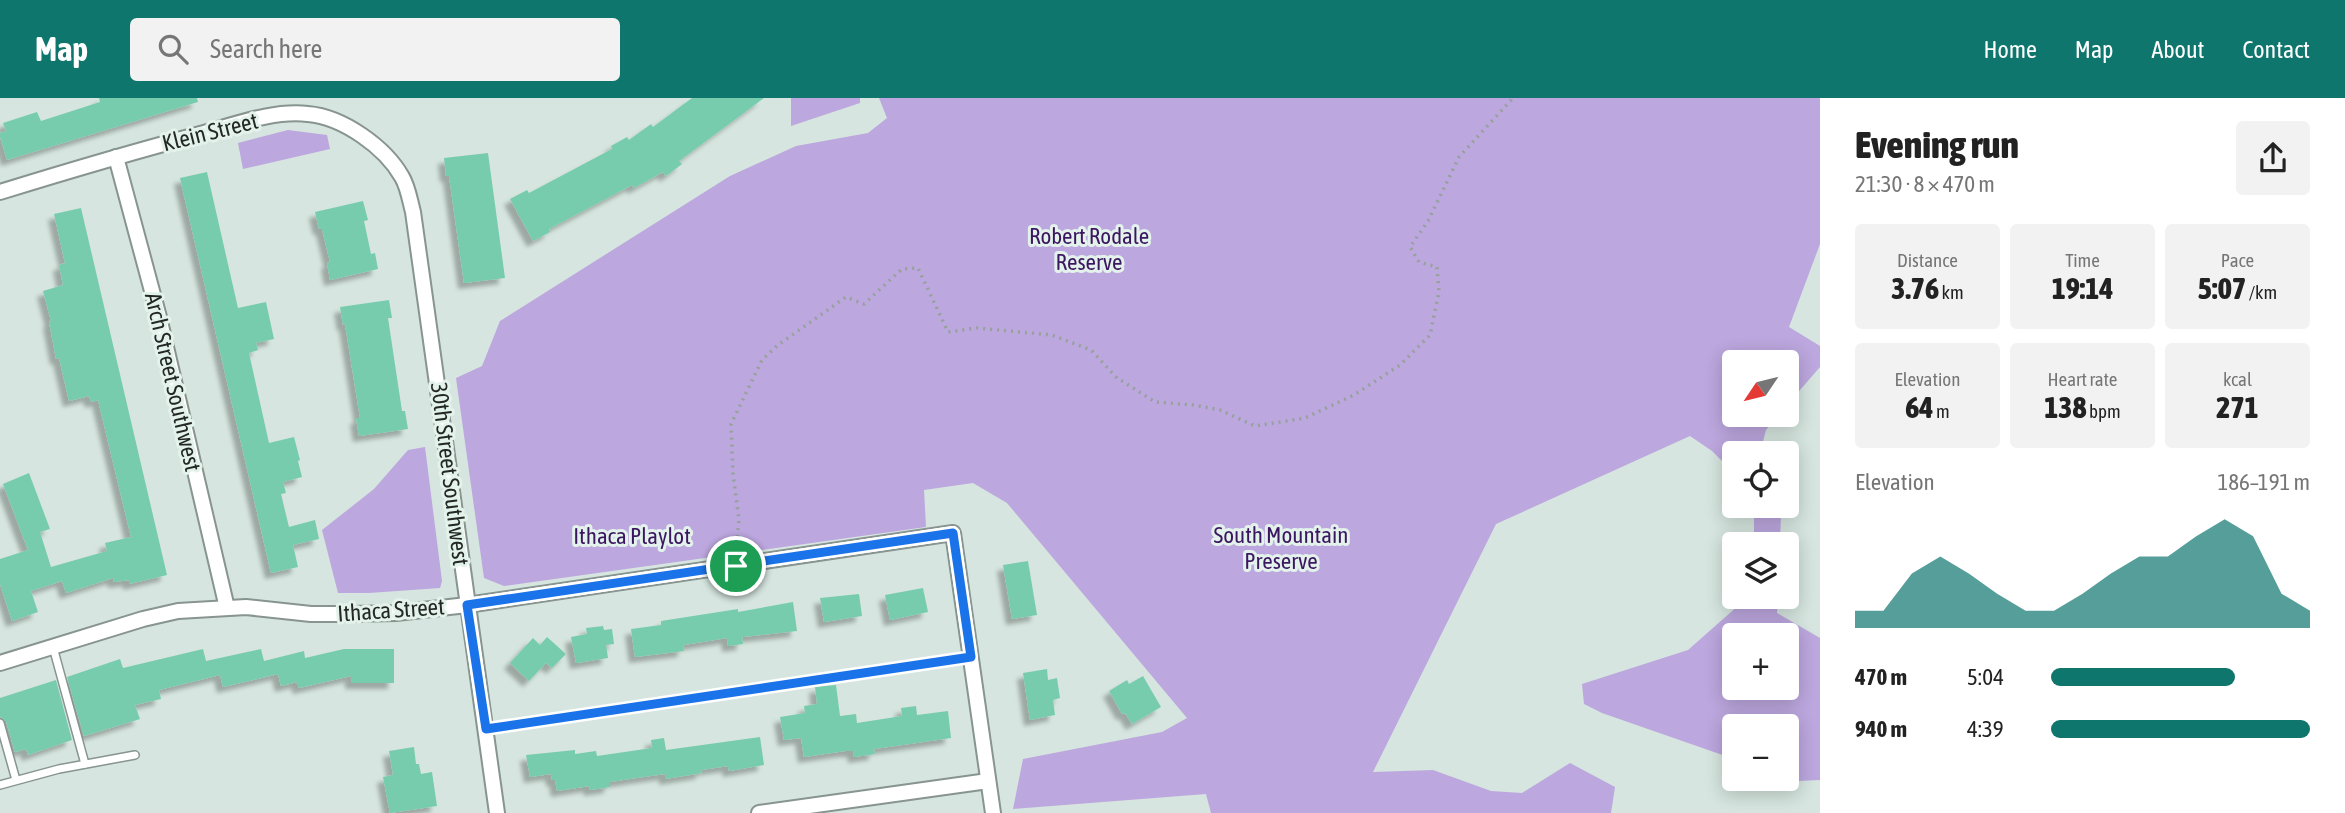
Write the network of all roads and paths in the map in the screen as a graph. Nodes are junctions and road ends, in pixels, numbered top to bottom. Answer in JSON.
{"nodes":[{"id":1,"x":1513,"y":98,"type":"edge"},
{"id":2,"x":116,"y":156,"type":"junction"},
{"id":3,"x":403,"y":178,"type":"joint"},
{"id":4,"x":0,"y":192,"type":"edge"},
{"id":5,"x":736,"y":566,"type":"junction"},
{"id":6,"x":467,"y":605,"type":"junction"},
{"id":7,"x":226,"y":608,"type":"junction"},
{"id":8,"x":53,"y":646,"type":"junction"},
{"id":9,"x":971,"y":657,"type":"junction"},
{"id":10,"x":0,"y":663,"type":"edge"},
{"id":11,"x":0,"y":723,"type":"edge"},
{"id":12,"x":486,"y":729,"type":"junction"},
{"id":13,"x":135,"y":754,"type":"dead end"},
{"id":14,"x":85,"y":764,"type":"junction"},
{"id":15,"x":16,"y":780,"type":"junction"},
{"id":16,"x":988,"y":781,"type":"junction"},
{"id":17,"x":0,"y":785,"type":"edge"},
{"id":18,"x":497,"y":813,"type":"edge"},
{"id":19,"x":759,"y":813,"type":"edge"},
{"id":20,"x":993,"y":813,"type":"edge"}],
"edges":[{"from":1,"to":5,"type":"path"},
{"from":2,"to":3,"type":"street","name":"Klein Street"},
{"from":2,"to":4,"type":"street","name":"Klein Street"},
{"from":2,"to":7,"type":"street","name":"Arch Street Southwest"},
{"from":3,"to":6,"type":"street","name":"30th Street Southwest"},
{"from":5,"to":6,"type":"street","name":"Ithaca Street"},
{"from":5,"to":9,"type":"street","name":"Ithaca Street"},
{"from":6,"to":7,"type":"street","name":"Ithaca Street"},
{"from":6,"to":12,"type":"street","name":"30th Street Southwest"},
{"from":7,"to":8,"type":"street","name":"Ithaca Street"},
{"from":8,"to":10,"type":"street","name":"Ithaca Street"},
{"from":8,"to":14,"type":"lane"},
{"from":9,"to":12,"type":"lane"},
{"from":9,"to":16,"type":"street"},
{"from":11,"to":15,"type":"lane"},
{"from":12,"to":18,"type":"street","name":"30th Street Southwest"},
{"from":13,"to":14,"type":"lane"},
{"from":14,"to":15,"type":"lane"},
{"from":15,"to":17,"type":"lane"},
{"from":16,"to":19,"type":"street"},
{"from":16,"to":20,"type":"street"}]}
